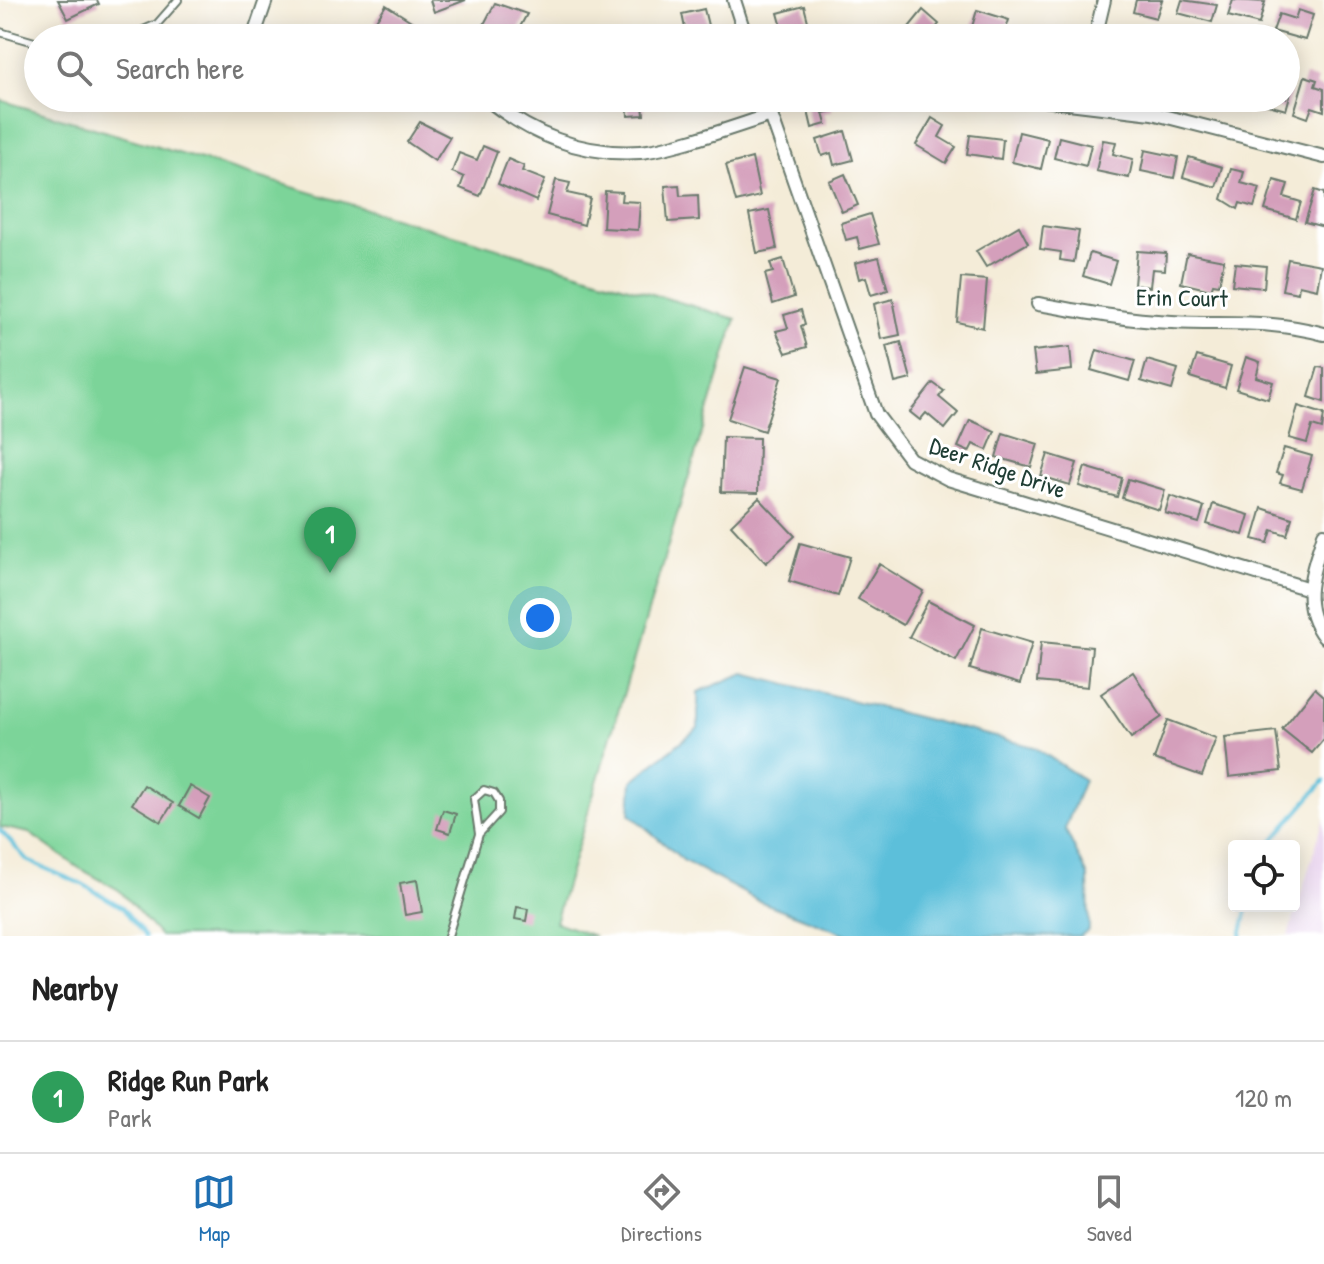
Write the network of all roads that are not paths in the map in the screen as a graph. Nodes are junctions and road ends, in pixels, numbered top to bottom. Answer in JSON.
{"nodes":[{"id":1,"x":178,"y":0,"type":"edge"},
{"id":2,"x":266,"y":0,"type":"edge"},
{"id":3,"x":734,"y":0,"type":"edge"},
{"id":4,"x":1104,"y":0,"type":"edge"},
{"id":5,"x":157,"y":24,"type":"edge"},
{"id":6,"x":258,"y":24,"type":"edge"},
{"id":7,"x":742,"y":24,"type":"edge"},
{"id":8,"x":1098,"y":24,"type":"edge"},
{"id":9,"x":0,"y":32,"type":"edge"},
{"id":10,"x":24,"y":39,"type":"edge"},
{"id":11,"x":504,"y":112,"type":"edge"},
{"id":12,"x":770,"y":112,"type":"edge"},
{"id":13,"x":1146,"y":112,"type":"edge"},
{"id":14,"x":771,"y":115,"type":"junction"},
{"id":15,"x":1324,"y":157,"type":"edge"},
{"id":16,"x":1038,"y":304,"type":"dead end"},
{"id":17,"x":1324,"y":334,"type":"edge"},
{"id":18,"x":1324,"y":534,"type":"edge"},
{"id":19,"x":1309,"y":589,"type":"junction"},
{"id":20,"x":1324,"y":637,"type":"edge"},
{"id":21,"x":479,"y":834,"type":"junction"},
{"id":22,"x":448,"y":936,"type":"edge"}],
"edges":[{"from":1,"to":5,"type":"lane"},
{"from":2,"to":6,"type":"street"},
{"from":3,"to":7,"type":"street"},
{"from":4,"to":8,"type":"street"},
{"from":9,"to":10,"type":"lane"},
{"from":11,"to":14,"type":"street"},
{"from":12,"to":14,"type":"street","name":"Deer Ridge Drive"},
{"from":13,"to":15,"type":"street"},
{"from":14,"to":19,"type":"street","name":"Deer Ridge Drive"},
{"from":16,"to":17,"type":"street","name":"Erin Court"},
{"from":18,"to":19,"type":"street"},
{"from":19,"to":20,"type":"street"},
{"from":21,"to":21,"type":"lane"},
{"from":21,"to":22,"type":"lane"}]}
